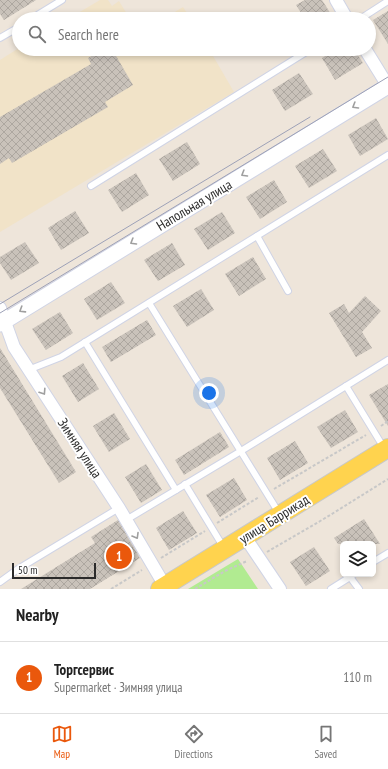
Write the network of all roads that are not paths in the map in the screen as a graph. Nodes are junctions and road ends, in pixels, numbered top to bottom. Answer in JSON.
{"nodes":[{"id":1,"x":62,"y":0,"type":"edge"},
{"id":2,"x":336,"y":0,"type":"edge"},
{"id":3,"x":388,"y":1,"type":"edge"},
{"id":4,"x":42,"y":12,"type":"edge"},
{"id":5,"x":343,"y":12,"type":"edge"},
{"id":6,"x":371,"y":12,"type":"edge"},
{"id":7,"x":12,"y":30,"type":"edge"},
{"id":8,"x":0,"y":38,"type":"edge"},
{"id":9,"x":300,"y":56,"type":"edge"},
{"id":10,"x":369,"y":56,"type":"edge"},
{"id":11,"x":388,"y":86,"type":"edge"},
{"id":12,"x":388,"y":155,"type":"edge"},
{"id":13,"x":91,"y":186,"type":"dead end"},
{"id":14,"x":257,"y":236,"type":"junction"},
{"id":15,"x":288,"y":291,"type":"dead end"},
{"id":16,"x":148,"y":303,"type":"junction"},
{"id":17,"x":1,"y":318,"type":"edge"},
{"id":18,"x":85,"y":342,"type":"junction"},
{"id":19,"x":388,"y":360,"type":"edge"},
{"id":20,"x":28,"y":370,"type":"junction"},
{"id":21,"x":346,"y":386,"type":"junction"},
{"id":22,"x":387,"y":449,"type":"edge"},
{"id":23,"x":241,"y":451,"type":"junction"},
{"id":24,"x":185,"y":484,"type":"junction"},
{"id":25,"x":176,"y":490,"type":"junction"},
{"id":26,"x":120,"y":508,"type":"junction"},
{"id":27,"x":280,"y":515,"type":"junction"},
{"id":28,"x":126,"y":520,"type":"junction"},
{"id":29,"x":245,"y":537,"type":"junction"},
{"id":30,"x":224,"y":549,"type":"junction"},
{"id":31,"x":388,"y":552,"type":"edge"},
{"id":32,"x":376,"y":560,"type":"edge"},
{"id":33,"x":349,"y":577,"type":"edge"},
{"id":34,"x":353,"y":577,"type":"edge"},
{"id":35,"x":0,"y":582,"type":"edge"},
{"id":36,"x":162,"y":588,"type":"edge"},
{"id":37,"x":280,"y":589,"type":"edge"},
{"id":38,"x":331,"y":589,"type":"edge"},
{"id":39,"x":359,"y":589,"type":"edge"}],
"edges":[{"from":1,"to":4,"type":"lane"},
{"from":2,"to":5,"type":"street"},
{"from":3,"to":6,"type":"lane"},
{"from":7,"to":8,"type":"lane"},
{"from":9,"to":13,"type":"lane"},
{"from":10,"to":11,"type":"street"},
{"from":11,"to":17,"type":"street","name":"Напольная улица","one_way":true},
{"from":12,"to":14,"type":"lane"},
{"from":14,"to":15,"type":"lane"},
{"from":14,"to":16,"type":"lane"},
{"from":16,"to":18,"type":"lane"},
{"from":16,"to":23,"type":"lane"},
{"from":17,"to":20,"type":"street","name":"Зимняя улица"},
{"from":18,"to":20,"type":"lane"},
{"from":18,"to":25,"type":"lane"},
{"from":19,"to":21,"type":"lane"},
{"from":20,"to":26,"type":"street","name":"Зимняя улица","one_way":true},
{"from":21,"to":22,"type":"lane"},
{"from":21,"to":23,"type":"lane"},
{"from":22,"to":27,"type":"main road","name":"улица Баррикад"},
{"from":23,"to":24,"type":"lane"},
{"from":23,"to":27,"type":"lane"},
{"from":24,"to":25,"type":"lane"},
{"from":24,"to":30,"type":"lane"},
{"from":25,"to":28,"type":"lane"},
{"from":26,"to":28,"type":"street","name":"Зимняя улица"},
{"from":26,"to":35,"type":"lane"},
{"from":27,"to":29,"type":"main road","name":"улица Баррикад"},
{"from":28,"to":36,"type":"street","name":"Зимняя улица","one_way":true},
{"from":29,"to":30,"type":"main road","name":"улица Баррикад"},
{"from":29,"to":37,"type":"street"},
{"from":30,"to":36,"type":"main road","name":"улица Баррикад"},
{"from":31,"to":32,"type":"lane"},
{"from":33,"to":38,"type":"lane"},
{"from":34,"to":39,"type":"lane"}]}
